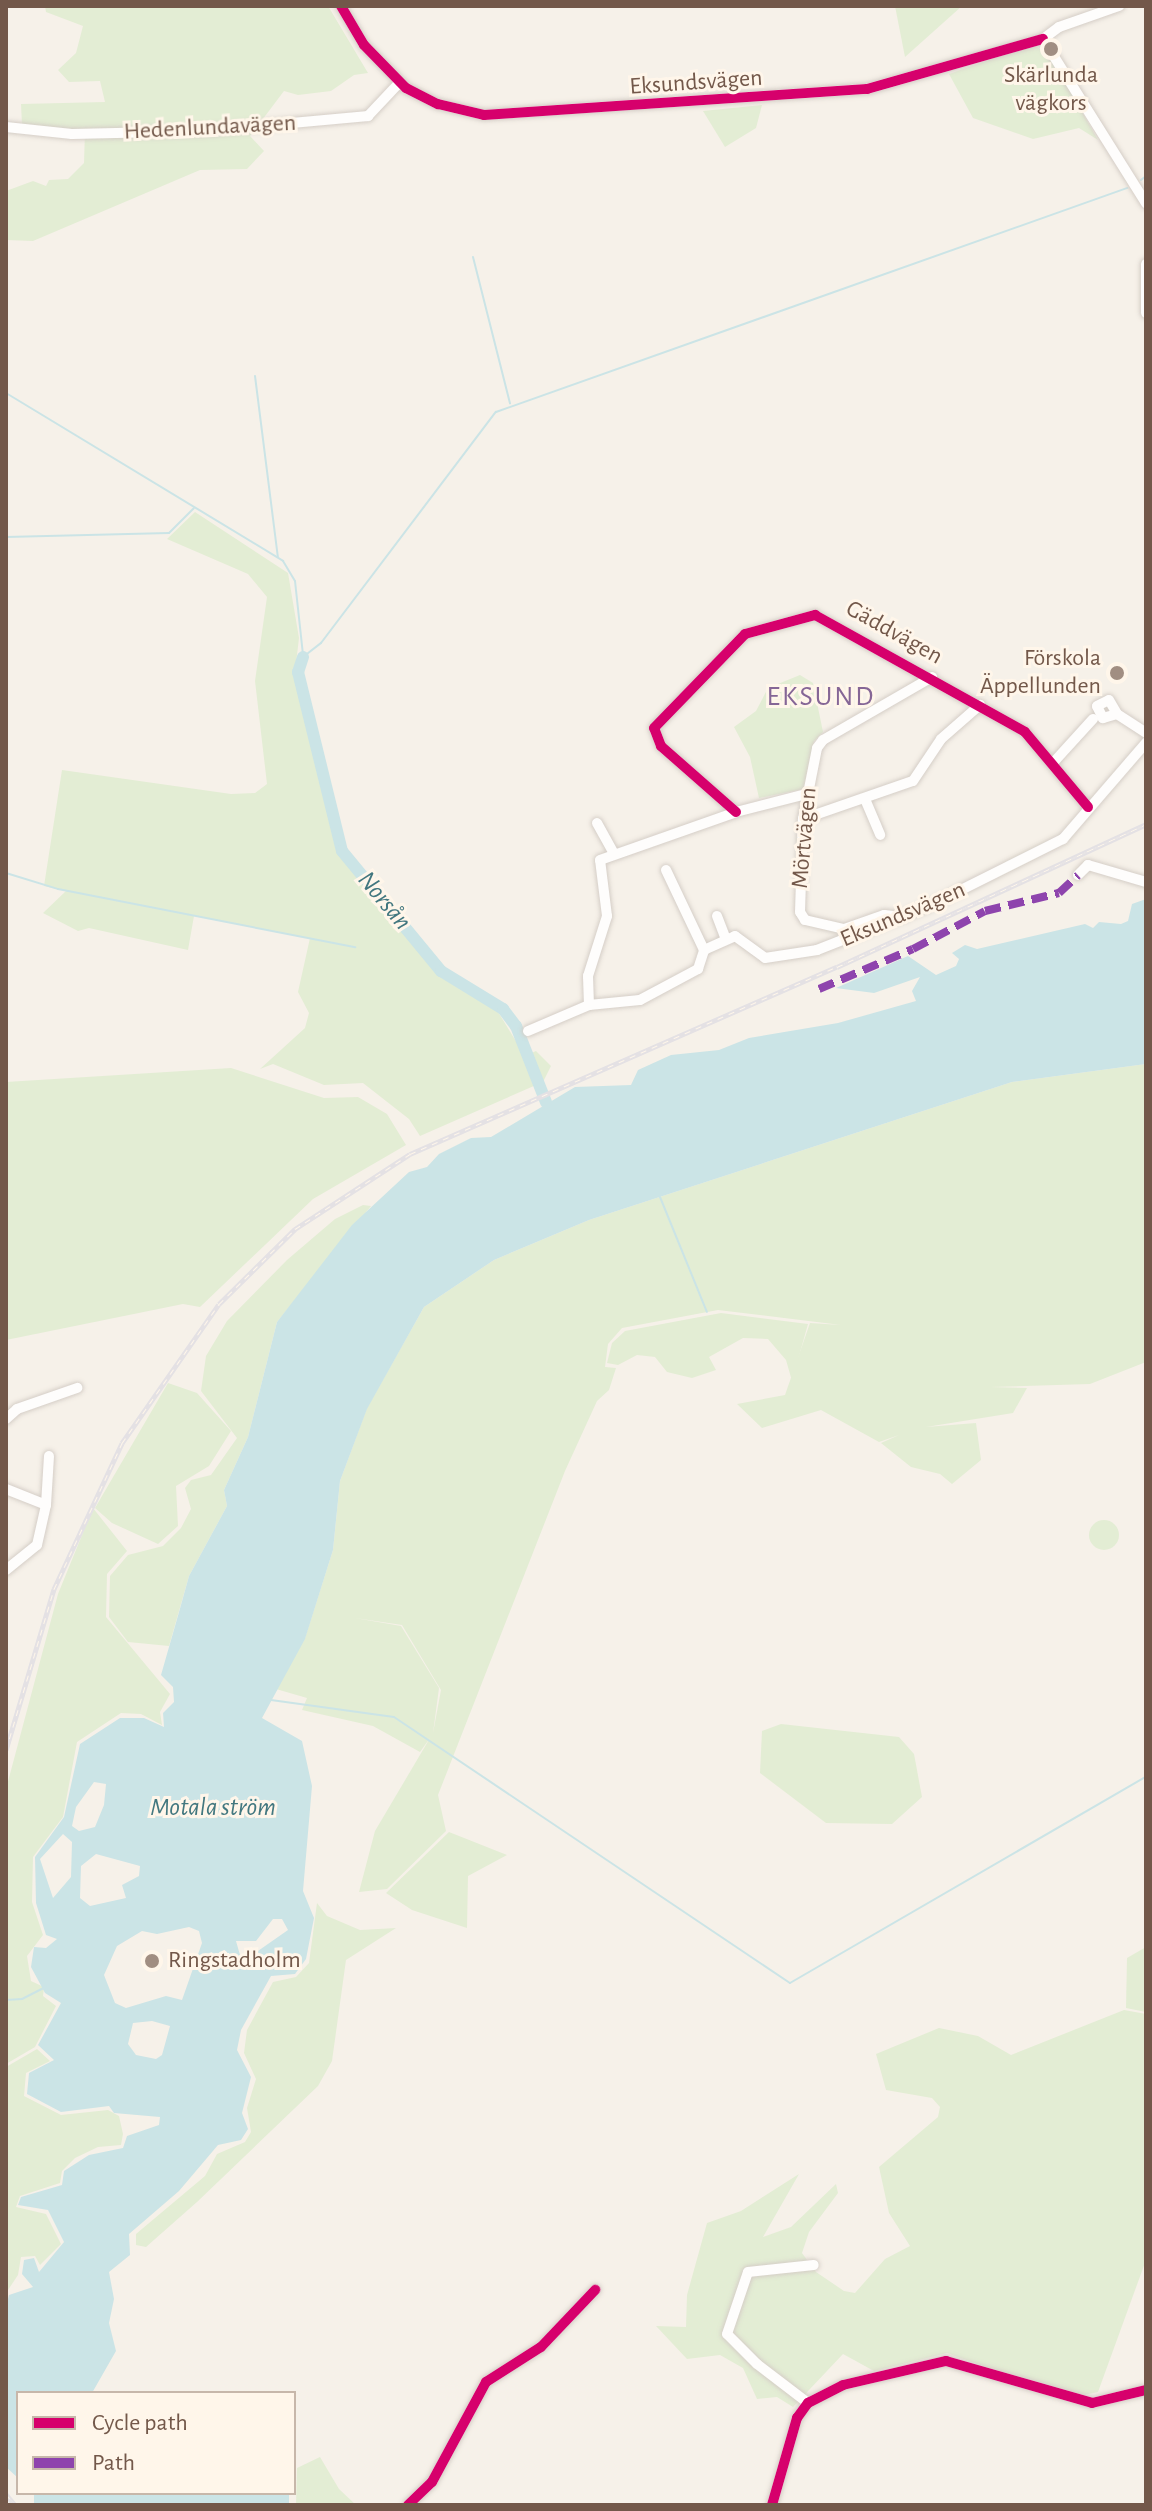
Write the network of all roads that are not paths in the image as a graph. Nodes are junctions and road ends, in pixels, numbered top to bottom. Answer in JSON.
{"nodes":[{"id":1,"x":341,"y":6,"type":"edge"},
{"id":2,"x":1119,"y":6,"type":"edge"},
{"id":3,"x":1043,"y":39,"type":"junction"},
{"id":4,"x":399,"y":83,"type":"junction"},
{"id":5,"x":6,"y":127,"type":"edge"},
{"id":6,"x":1146,"y":203,"type":"edge"},
{"id":7,"x":1146,"y":264,"type":"edge"},
{"id":8,"x":1146,"y":313,"type":"edge"},
{"id":9,"x":932,"y":677,"type":"junction"},
{"id":10,"x":980,"y":705,"type":"junction"},
{"id":11,"x":1117,"y":714,"type":"dead end"},
{"id":12,"x":1093,"y":719,"type":"dead end"},
{"id":13,"x":1146,"y":733,"type":"edge"},
{"id":14,"x":1146,"y":743,"type":"edge"},
{"id":15,"x":1052,"y":764,"type":"junction"},
{"id":16,"x":806,"y":794,"type":"junction"},
{"id":17,"x":865,"y":799,"type":"junction"},
{"id":18,"x":1088,"y":807,"type":"junction"},
{"id":19,"x":736,"y":812,"type":"junction"},
{"id":20,"x":803,"y":819,"type":"junction"},
{"id":21,"x":597,"y":823,"type":"dead end"},
{"id":22,"x":880,"y":835,"type":"dead end"},
{"id":23,"x":610,"y":855,"type":"junction"},
{"id":24,"x":666,"y":870,"type":"dead end"},
{"id":25,"x":1078,"y":875,"type":"dead end"},
{"id":26,"x":1146,"y":882,"type":"edge"},
{"id":27,"x":717,"y":916,"type":"dead end"},
{"id":28,"x":903,"y":917,"type":"junction"},
{"id":29,"x":726,"y":939,"type":"junction"},
{"id":30,"x":704,"y":950,"type":"junction"},
{"id":31,"x":589,"y":1005,"type":"junction"},
{"id":32,"x":528,"y":1031,"type":"dead end"},
{"id":33,"x":77,"y":1388,"type":"dead end"},
{"id":34,"x":6,"y":1419,"type":"edge"},
{"id":35,"x":49,"y":1456,"type":"dead end"},
{"id":36,"x":6,"y":1489,"type":"edge"},
{"id":37,"x":46,"y":1505,"type":"junction"},
{"id":38,"x":6,"y":1570,"type":"edge"},
{"id":39,"x":814,"y":2265,"type":"dead end"},
{"id":40,"x":595,"y":2290,"type":"dead end"},
{"id":41,"x":1146,"y":2390,"type":"edge"},
{"id":42,"x":808,"y":2403,"type":"junction"},
{"id":43,"x":408,"y":2505,"type":"edge"},
{"id":44,"x":772,"y":2505,"type":"edge"}],
"edges":[{"from":1,"to":4,"type":"street","name":"Eksundsvägen"},
{"from":2,"to":3,"type":"street","name":"Eksundsvägen"},
{"from":3,"to":4,"type":"street","name":"Eksundsvägen"},
{"from":3,"to":6,"type":"street"},
{"from":4,"to":5,"type":"street","name":"Hedenlundavägen"},
{"from":7,"to":8,"type":"street"},
{"from":9,"to":10,"type":"street","name":"Gäddvägen"},
{"from":9,"to":16,"type":"street","name":"Mörtvägen"},
{"from":9,"to":19,"type":"street","name":"Gäddvägen"},
{"from":10,"to":15,"type":"street","name":"Gäddvägen"},
{"from":10,"to":17,"type":"street"},
{"from":11,"to":13,"type":"street"},
{"from":12,"to":15,"type":"street"},
{"from":14,"to":18,"type":"street","name":"Eksundsvägen"},
{"from":15,"to":18,"type":"street","name":"Gäddvägen"},
{"from":16,"to":19,"type":"street"},
{"from":16,"to":20,"type":"street","name":"Mörtvägen"},
{"from":17,"to":20,"type":"street"},
{"from":17,"to":22,"type":"street"},
{"from":18,"to":28,"type":"street","name":"Eksundsvägen"},
{"from":19,"to":23,"type":"street"},
{"from":20,"to":28,"type":"street","name":"Mörtvägen"},
{"from":21,"to":23,"type":"street"},
{"from":23,"to":31,"type":"street"},
{"from":24,"to":30,"type":"street"},
{"from":25,"to":26,"type":"street"},
{"from":27,"to":29,"type":"street"},
{"from":28,"to":29,"type":"street","name":"Eksundsvägen"},
{"from":29,"to":30,"type":"street"},
{"from":30,"to":31,"type":"street"},
{"from":31,"to":32,"type":"street"},
{"from":33,"to":34,"type":"street"},
{"from":35,"to":37,"type":"street"},
{"from":36,"to":37,"type":"street"},
{"from":37,"to":38,"type":"street"},
{"from":39,"to":42,"type":"street"},
{"from":40,"to":43,"type":"street"},
{"from":41,"to":42,"type":"street"},
{"from":42,"to":44,"type":"street"}]}
